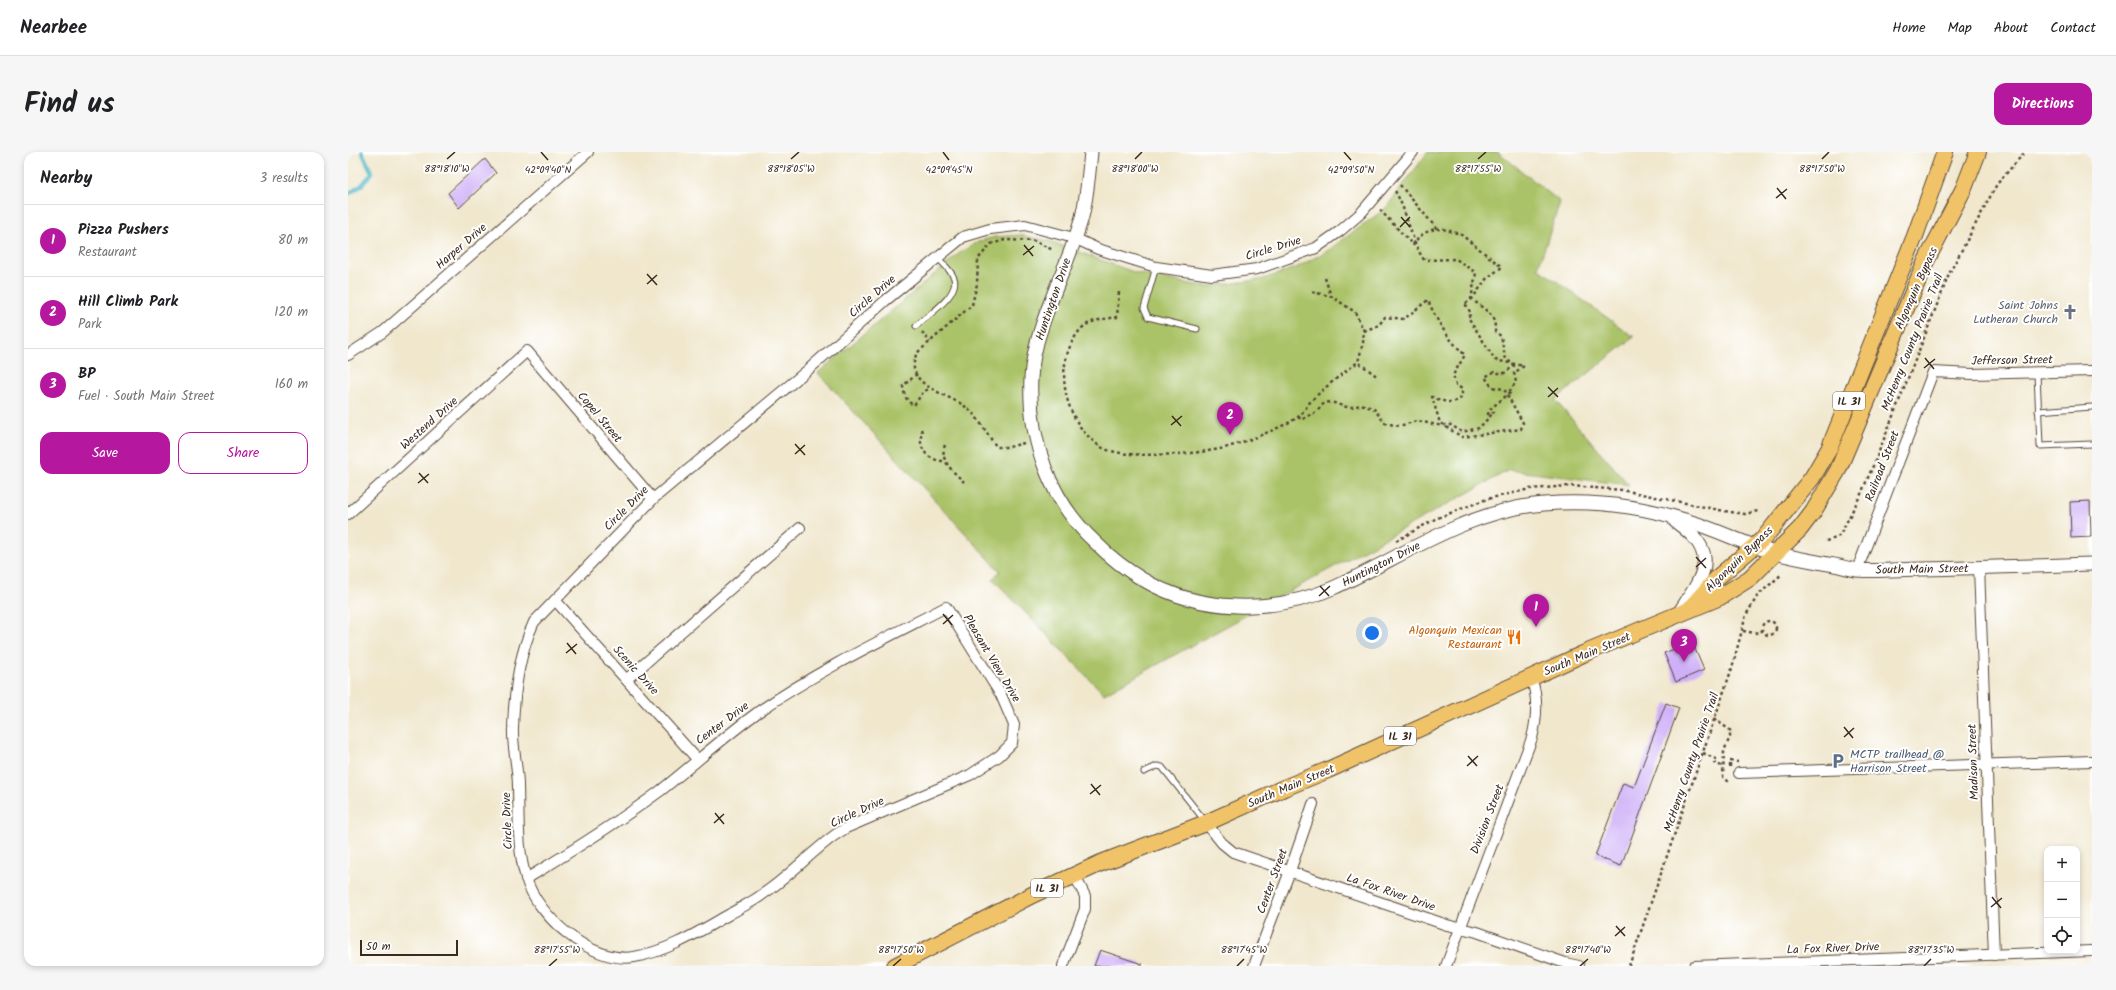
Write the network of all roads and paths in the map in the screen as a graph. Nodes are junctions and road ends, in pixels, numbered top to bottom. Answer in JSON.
{"nodes":[{"id":1,"x":588,"y":152,"type":"edge"},
{"id":2,"x":1091,"y":152,"type":"edge"},
{"id":3,"x":1413,"y":152,"type":"edge"},
{"id":4,"x":1944,"y":152,"type":"edge"},
{"id":5,"x":1978,"y":152,"type":"edge"},
{"id":6,"x":2025,"y":152,"type":"edge"},
{"id":7,"x":1400,"y":185,"type":"dead end"},
{"id":8,"x":1395,"y":191,"type":"dead end"},
{"id":9,"x":1379,"y":209,"type":"dead end"},
{"id":10,"x":1437,"y":229,"type":"junction"},
{"id":11,"x":1074,"y":238,"type":"junction"},
{"id":12,"x":1415,"y":241,"type":"junction"},
{"id":13,"x":1053,"y":250,"type":"dead end"},
{"id":14,"x":938,"y":258,"type":"junction"},
{"id":15,"x":1156,"y":267,"type":"junction"},
{"id":16,"x":1325,"y":278,"type":"dead end"},
{"id":17,"x":1119,"y":292,"type":"dead end"},
{"id":18,"x":1312,"y":292,"type":"dead end"},
{"id":19,"x":1331,"y":296,"type":"junction"},
{"id":20,"x":916,"y":326,"type":"joint"},
{"id":21,"x":1197,"y":329,"type":"dead end"},
{"id":22,"x":1364,"y":331,"type":"junction"},
{"id":23,"x":930,"y":342,"type":"junction"},
{"id":24,"x":527,"y":351,"type":"joint"},
{"id":25,"x":348,"y":356,"type":"edge"},
{"id":26,"x":1358,"y":362,"type":"junction"},
{"id":27,"x":1512,"y":364,"type":"junction"},
{"id":28,"x":2092,"y":371,"type":"edge"},
{"id":29,"x":1933,"y":372,"type":"joint"},
{"id":30,"x":2037,"y":373,"type":"junction"},
{"id":31,"x":917,"y":374,"type":"junction"},
{"id":32,"x":1378,"y":377,"type":"dead end"},
{"id":33,"x":930,"y":389,"type":"junction"},
{"id":34,"x":1508,"y":396,"type":"junction"},
{"id":35,"x":2092,"y":407,"type":"edge"},
{"id":36,"x":2038,"y":411,"type":"junction"},
{"id":37,"x":1298,"y":417,"type":"junction"},
{"id":38,"x":1444,"y":426,"type":"junction"},
{"id":39,"x":921,"y":429,"type":"dead end"},
{"id":40,"x":1026,"y":443,"type":"dead end"},
{"id":41,"x":2092,"y":444,"type":"edge"},
{"id":42,"x":945,"y":445,"type":"dead end"},
{"id":43,"x":944,"y":461,"type":"junction"},
{"id":44,"x":964,"y":482,"type":"dead end"},
{"id":45,"x":653,"y":499,"type":"junction"},
{"id":46,"x":1758,"y":511,"type":"dead end"},
{"id":47,"x":348,"y":514,"type":"edge"},
{"id":48,"x":1666,"y":515,"type":"junction"},
{"id":49,"x":800,"y":528,"type":"dead end"},
{"id":50,"x":1826,"y":540,"type":"dead end"},
{"id":51,"x":1394,"y":542,"type":"dead end"},
{"id":52,"x":1754,"y":546,"type":"junction"},
{"id":53,"x":1777,"y":554,"type":"junction"},
{"id":54,"x":2092,"y":564,"type":"edge"},
{"id":55,"x":1979,"y":568,"type":"junction"},
{"id":56,"x":1857,"y":570,"type":"junction"},
{"id":57,"x":1782,"y":574,"type":"dead end"},
{"id":58,"x":555,"y":600,"type":"junction"},
{"id":59,"x":946,"y":607,"type":"joint"},
{"id":60,"x":1683,"y":613,"type":"junction"},
{"id":61,"x":1743,"y":631,"type":"junction"},
{"id":62,"x":1762,"y":631,"type":"junction"},
{"id":63,"x":1531,"y":678,"type":"junction"},
{"id":64,"x":627,"y":679,"type":"junction"},
{"id":65,"x":1714,"y":720,"type":"junction"},
{"id":66,"x":1703,"y":753,"type":"junction"},
{"id":67,"x":698,"y":759,"type":"junction"},
{"id":68,"x":2092,"y":761,"type":"edge"},
{"id":69,"x":1985,"y":764,"type":"junction"},
{"id":70,"x":1724,"y":768,"type":"junction"},
{"id":71,"x":1144,"y":772,"type":"dead end"},
{"id":72,"x":1739,"y":773,"type":"joint"},
{"id":73,"x":970,"y":774,"type":"joint"},
{"id":74,"x":1313,"y":804,"type":"dead end"},
{"id":75,"x":1206,"y":823,"type":"junction"},
{"id":76,"x":1290,"y":871,"type":"junction"},
{"id":77,"x":1075,"y":876,"type":"junction"},
{"id":78,"x":526,"y":879,"type":"junction"},
{"id":79,"x":1460,"y":928,"type":"junction"},
{"id":80,"x":2092,"y":951,"type":"edge"},
{"id":81,"x":1994,"y":955,"type":"junction"},
{"id":82,"x":895,"y":966,"type":"edge"},
{"id":83,"x":1063,"y":966,"type":"edge"},
{"id":84,"x":1254,"y":966,"type":"edge"},
{"id":85,"x":1446,"y":966,"type":"edge"},
{"id":86,"x":1579,"y":966,"type":"edge"},
{"id":87,"x":1629,"y":966,"type":"edge"},
{"id":88,"x":1694,"y":966,"type":"edge"}],
"edges":[{"from":1,"to":25,"type":"street","name":"Harper Drive"},
{"from":2,"to":11,"type":"street","name":"Huntington Drive"},
{"from":3,"to":15,"type":"street","name":"Circle Drive"},
{"from":4,"to":52,"type":"main road","name":"Algonquin Bypass","number":"IL 31"},
{"from":5,"to":53,"type":"main road","name":"Algonquin Bypass","number":"IL 31"},
{"from":6,"to":50,"type":"path","name":"McHenry County Prairie Trail"},
{"from":7,"to":10,"type":"path"},
{"from":8,"to":12,"type":"path"},
{"from":9,"to":12,"type":"path"},
{"from":10,"to":12,"type":"path"},
{"from":10,"to":27,"type":"path"},
{"from":11,"to":14,"type":"street","name":"Circle Drive"},
{"from":11,"to":15,"type":"street","name":"Circle Drive"},
{"from":11,"to":48,"type":"street","name":"Huntington Drive"},
{"from":12,"to":27,"type":"path"},
{"from":13,"to":23,"type":"path"},
{"from":14,"to":20,"type":"lane"},
{"from":14,"to":45,"type":"street","name":"Circle Drive"},
{"from":15,"to":21,"type":"lane"},
{"from":16,"to":19,"type":"path"},
{"from":17,"to":37,"type":"path"},
{"from":18,"to":19,"type":"path"},
{"from":19,"to":22,"type":"path"},
{"from":20,"to":23,"type":"path"},
{"from":22,"to":26,"type":"path"},
{"from":22,"to":38,"type":"path"},
{"from":23,"to":31,"type":"path"},
{"from":24,"to":45,"type":"street","name":"Copel Street"},
{"from":24,"to":47,"type":"street","name":"Westend Drive"},
{"from":26,"to":32,"type":"path"},
{"from":26,"to":37,"type":"path"},
{"from":27,"to":34,"type":"path"},
{"from":27,"to":34,"type":"path"},
{"from":28,"to":30,"type":"street","name":"Jefferson Street"},
{"from":29,"to":30,"type":"street","name":"Jefferson Street"},
{"from":29,"to":56,"type":"street","name":"Railroad Street"},
{"from":30,"to":36,"type":"lane"},
{"from":31,"to":33,"type":"path"},
{"from":31,"to":33,"type":"path"},
{"from":33,"to":40,"type":"path"},
{"from":34,"to":38,"type":"path"},
{"from":34,"to":38,"type":"path"},
{"from":35,"to":36,"type":"lane"},
{"from":36,"to":41,"type":"lane"},
{"from":37,"to":38,"type":"path"},
{"from":39,"to":43,"type":"path"},
{"from":42,"to":43,"type":"path"},
{"from":43,"to":44,"type":"path"},
{"from":45,"to":58,"type":"street","name":"Circle Drive"},
{"from":46,"to":51,"type":"path"},
{"from":48,"to":52,"type":"street","name":"Huntington Drive"},
{"from":48,"to":60,"type":"street"},
{"from":49,"to":64,"type":"street"},
{"from":52,"to":53,"type":"street","name":"South Main Street"},
{"from":52,"to":60,"type":"main road","name":"Algonquin Bypass","number":"IL 31"},
{"from":53,"to":56,"type":"street","name":"South Main Street"},
{"from":53,"to":60,"type":"main road","name":"Algonquin Bypass","number":"IL 31"},
{"from":54,"to":55,"type":"street","name":"South Main Street"},
{"from":55,"to":56,"type":"street","name":"South Main Street"},
{"from":55,"to":69,"type":"street","name":"Madison Street"},
{"from":57,"to":61,"type":"path","name":"McHenry County Prairie Trail"},
{"from":58,"to":64,"type":"street","name":"Scenic Drive"},
{"from":58,"to":78,"type":"street","name":"Circle Drive"},
{"from":59,"to":67,"type":"street","name":"Center Drive"},
{"from":59,"to":73,"type":"street","name":"Pleasant View Drive"},
{"from":60,"to":63,"type":"main road","name":"South Main Street","number":"IL 31"},
{"from":61,"to":62,"type":"path"},
{"from":61,"to":65,"type":"path","name":"McHenry County Prairie Trail"},
{"from":62,"to":62,"type":"path"},
{"from":63,"to":75,"type":"main road","name":"South Main Street","number":"IL 31"},
{"from":63,"to":79,"type":"street","name":"Division Street"},
{"from":64,"to":67,"type":"street","name":"Scenic Drive"},
{"from":65,"to":66,"type":"path","name":"McHenry County Prairie Trail"},
{"from":65,"to":70,"type":"path"},
{"from":66,"to":70,"type":"path"},
{"from":66,"to":87,"type":"path","name":"McHenry County Prairie Trail"},
{"from":67,"to":78,"type":"street","name":"Center Drive"},
{"from":68,"to":69,"type":"street"},
{"from":69,"to":72,"type":"street"},
{"from":69,"to":81,"type":"street","name":"Madison Street"},
{"from":70,"to":72,"type":"path"},
{"from":71,"to":75,"type":"lane"},
{"from":73,"to":78,"type":"street","name":"Circle Drive"},
{"from":74,"to":76,"type":"street","name":"Center Street"},
{"from":75,"to":76,"type":"street","name":"La Fox River Drive"},
{"from":75,"to":77,"type":"main road","name":"South Main Street","number":"IL 31"},
{"from":76,"to":79,"type":"street","name":"La Fox River Drive"},
{"from":76,"to":84,"type":"street","name":"Center Street"},
{"from":77,"to":82,"type":"main road","name":"South Main Street","number":"IL 31"},
{"from":77,"to":83,"type":"street"},
{"from":79,"to":85,"type":"street","name":"Division Street"},
{"from":79,"to":86,"type":"street","name":"La Fox River Drive"},
{"from":80,"to":81,"type":"street","name":"La Fox River Drive"},
{"from":81,"to":88,"type":"street","name":"La Fox River Drive"}]}
